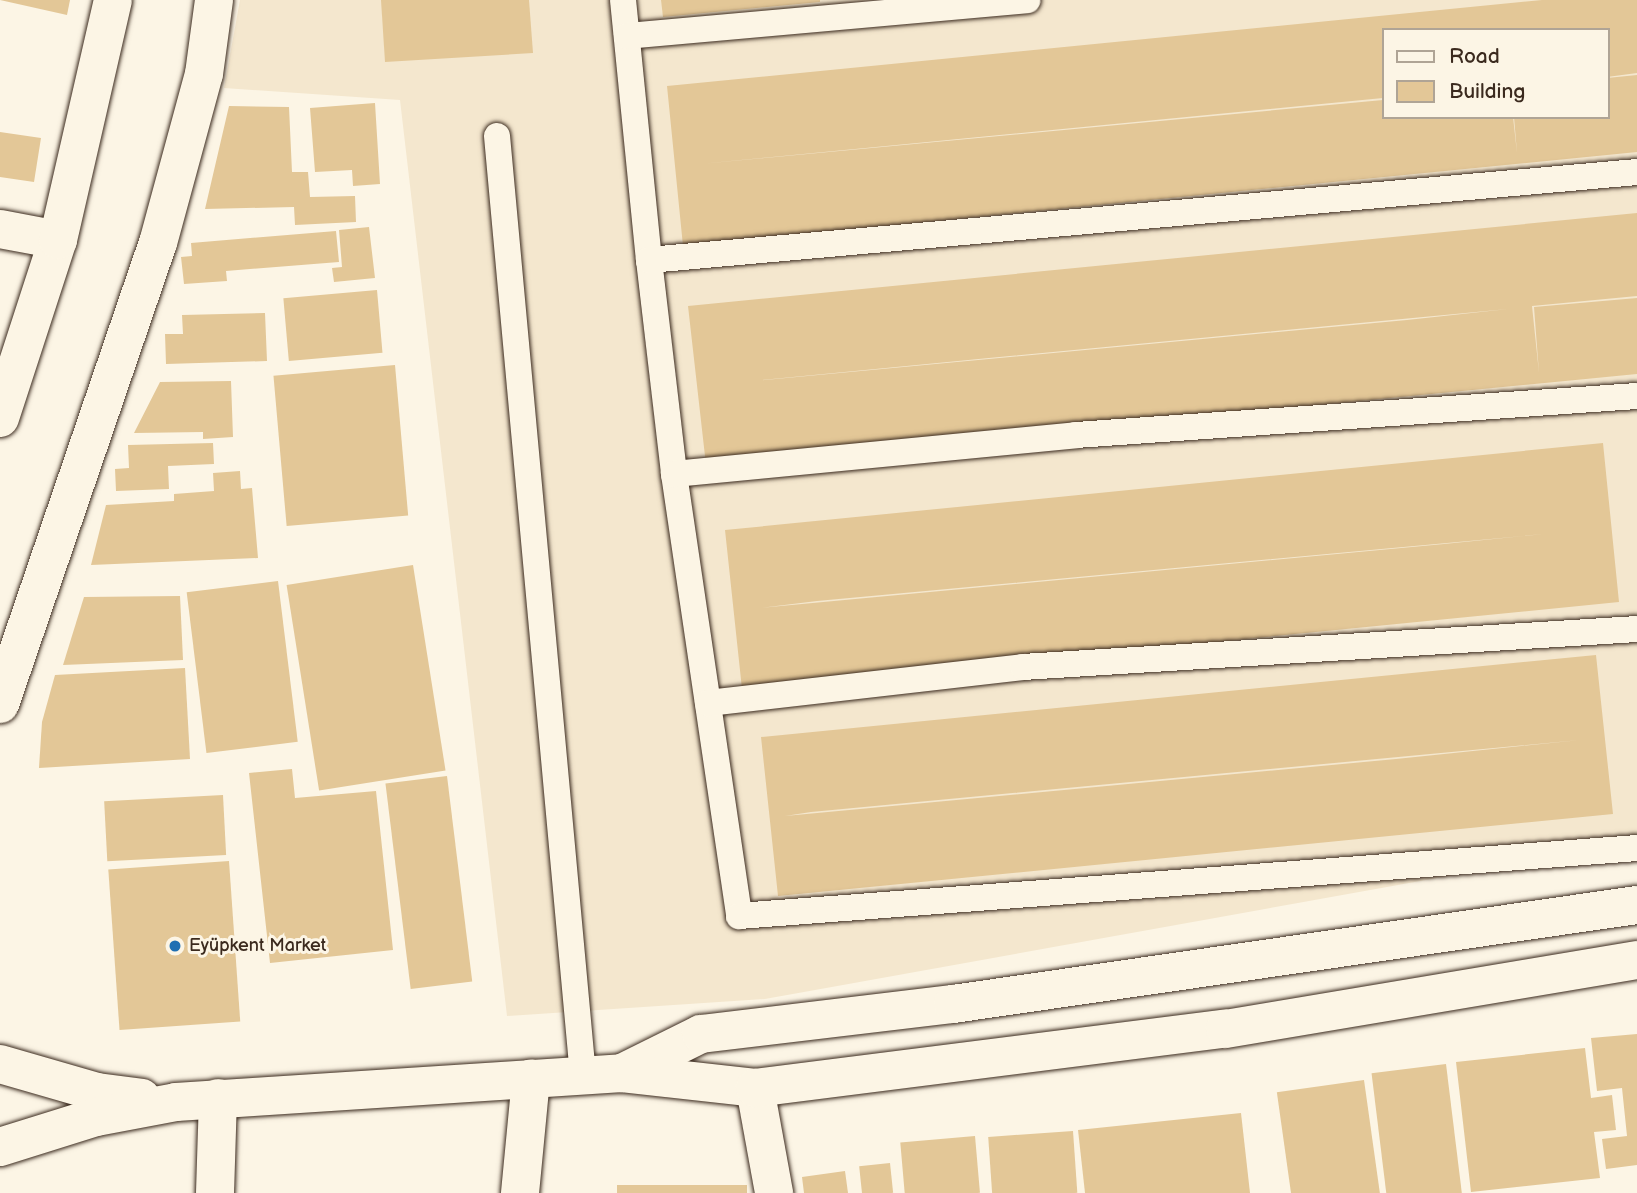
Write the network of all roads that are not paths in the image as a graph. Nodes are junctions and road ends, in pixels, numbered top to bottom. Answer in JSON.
{"nodes":[{"id":1,"x":113,"y":0,"type":"edge"},
{"id":2,"x":215,"y":0,"type":"edge"},
{"id":3,"x":623,"y":0,"type":"edge"},
{"id":4,"x":1027,"y":0,"type":"edge"},
{"id":5,"x":627,"y":36,"type":"junction"},
{"id":6,"x":497,"y":136,"type":"dead end"},
{"id":7,"x":1637,"y":172,"type":"edge"},
{"id":8,"x":0,"y":229,"type":"edge"},
{"id":9,"x":58,"y":240,"type":"junction"},
{"id":10,"x":649,"y":260,"type":"junction"},
{"id":11,"x":1637,"y":396,"type":"edge"},
{"id":12,"x":0,"y":418,"type":"edge"},
{"id":13,"x":674,"y":474,"type":"junction"},
{"id":14,"x":1637,"y":629,"type":"edge"},
{"id":15,"x":708,"y":703,"type":"junction"},
{"id":16,"x":0,"y":704,"type":"edge"},
{"id":17,"x":1637,"y":848,"type":"edge"},
{"id":18,"x":1637,"y":905,"type":"edge"},
{"id":19,"x":1637,"y":960,"type":"edge"},
{"id":20,"x":0,"y":1064,"type":"edge"},
{"id":21,"x":622,"y":1073,"type":"junction"},
{"id":22,"x":583,"y":1075,"type":"junction"},
{"id":23,"x":531,"y":1079,"type":"junction"},
{"id":24,"x":755,"y":1088,"type":"junction"},
{"id":25,"x":218,"y":1098,"type":"junction"},
{"id":26,"x":176,"y":1101,"type":"junction"},
{"id":27,"x":0,"y":1147,"type":"edge"},
{"id":28,"x":215,"y":1193,"type":"edge"},
{"id":29,"x":520,"y":1193,"type":"edge"},
{"id":30,"x":774,"y":1193,"type":"edge"}],
"edges":[{"from":1,"to":9,"type":"street"},
{"from":2,"to":16,"type":"street"},
{"from":3,"to":5,"type":"lane"},
{"from":4,"to":5,"type":"lane"},
{"from":5,"to":10,"type":"lane"},
{"from":6,"to":22,"type":"lane"},
{"from":7,"to":10,"type":"lane"},
{"from":8,"to":9,"type":"street"},
{"from":9,"to":12,"type":"street"},
{"from":10,"to":13,"type":"lane"},
{"from":11,"to":13,"type":"lane"},
{"from":13,"to":15,"type":"lane"},
{"from":14,"to":15,"type":"lane"},
{"from":15,"to":17,"type":"lane"},
{"from":18,"to":21,"type":"street"},
{"from":19,"to":24,"type":"street"},
{"from":20,"to":26,"type":"street"},
{"from":21,"to":22,"type":"street"},
{"from":21,"to":24,"type":"street"},
{"from":22,"to":23,"type":"street"},
{"from":23,"to":25,"type":"street"},
{"from":23,"to":29,"type":"street"},
{"from":24,"to":30,"type":"street"},
{"from":25,"to":26,"type":"street"},
{"from":25,"to":28,"type":"street"},
{"from":26,"to":27,"type":"street"}]}
